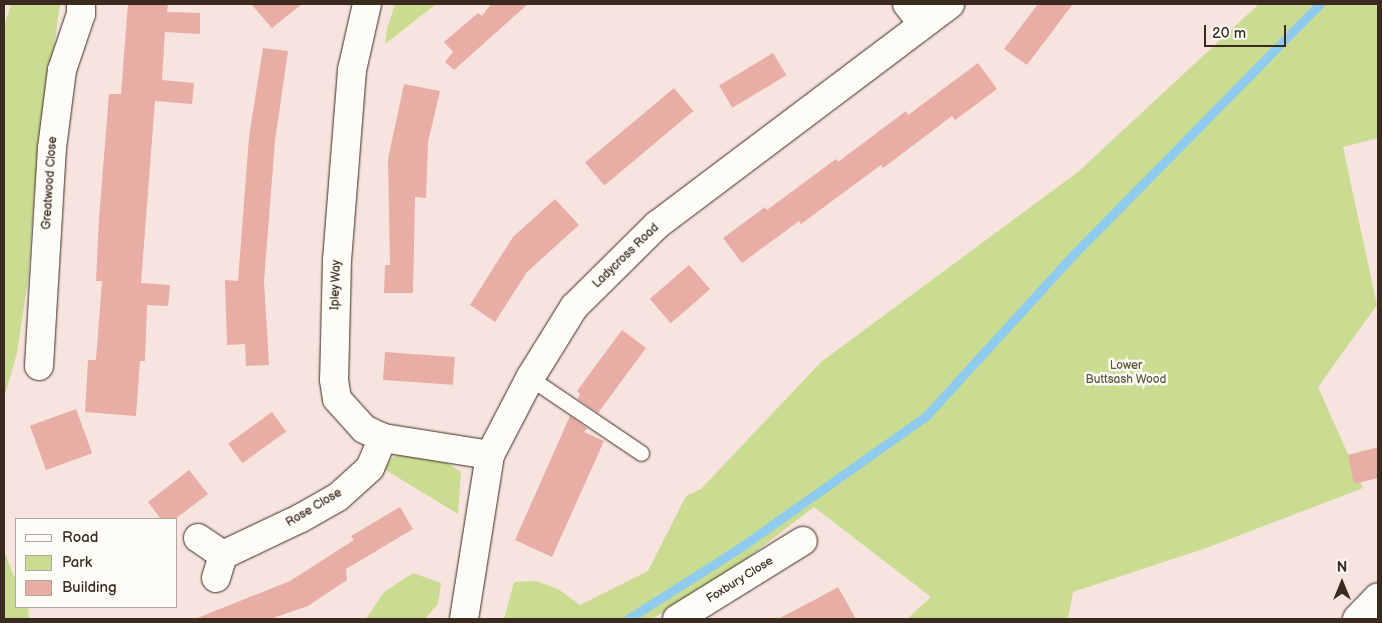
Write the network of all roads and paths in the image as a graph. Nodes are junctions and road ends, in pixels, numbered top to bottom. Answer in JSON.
{"nodes":[{"id":1,"x":81,"y":4,"type":"edge"},
{"id":2,"x":367,"y":4,"type":"edge"},
{"id":3,"x":950,"y":4,"type":"edge"},
{"id":4,"x":914,"y":14,"type":"edge"},
{"id":5,"x":39,"y":366,"type":"dead end"},
{"id":6,"x":530,"y":378,"type":"junction"},
{"id":7,"x":383,"y":438,"type":"junction"},
{"id":8,"x":641,"y":453,"type":"dead end"},
{"id":9,"x":490,"y":455,"type":"junction"},
{"id":10,"x":198,"y":538,"type":"dead end"},
{"id":11,"x":803,"y":541,"type":"dead end"},
{"id":12,"x":1378,"y":598,"type":"edge"},
{"id":13,"x":464,"y":619,"type":"edge"},
{"id":14,"x":677,"y":619,"type":"edge"},
{"id":15,"x":1357,"y":619,"type":"edge"}],
"edges":[{"from":1,"to":5,"type":"street","name":"Greatwood Close"},
{"from":2,"to":7,"type":"street","name":"Ipley Way"},
{"from":3,"to":4,"type":"street","name":"Ladycross Road"},
{"from":4,"to":6,"type":"street","name":"Ladycross Road"},
{"from":6,"to":8,"type":"lane"},
{"from":6,"to":9,"type":"street","name":"Ladycross Road"},
{"from":7,"to":9,"type":"street","name":"Ipley Way"},
{"from":7,"to":10,"type":"street","name":"Rose Close"},
{"from":9,"to":13,"type":"street","name":"Ladycross Road"},
{"from":11,"to":14,"type":"street","name":"Foxbury Close"},
{"from":12,"to":15,"type":"street"}]}
